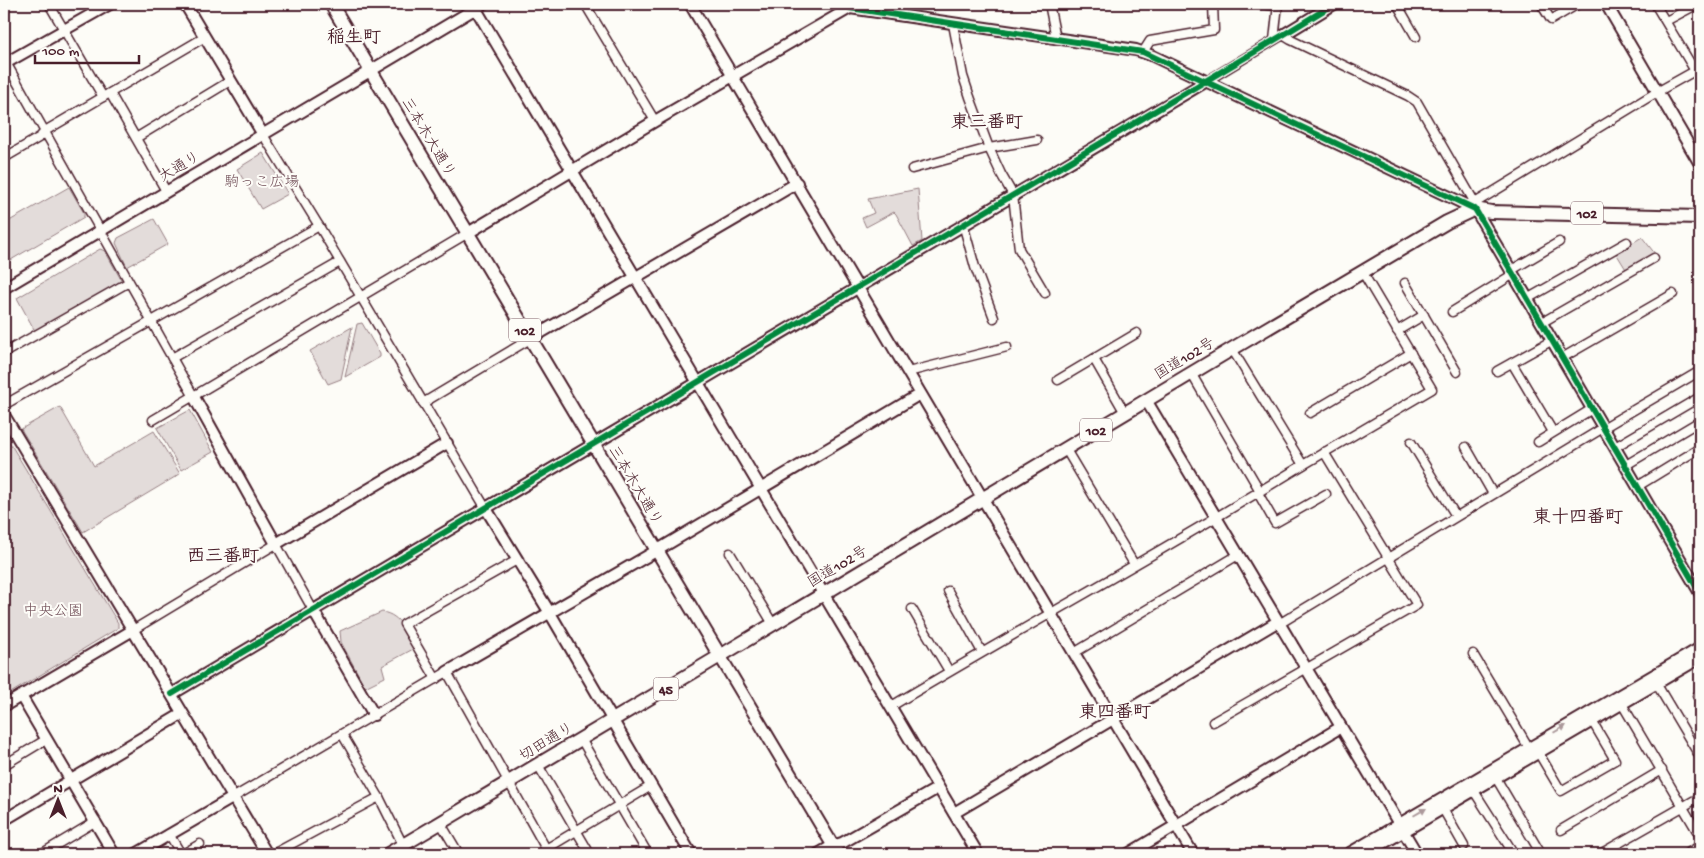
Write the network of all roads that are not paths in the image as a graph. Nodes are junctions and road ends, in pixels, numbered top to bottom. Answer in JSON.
{"nodes":[{"id":1,"x":49,"y":4,"type":"edge"},
{"id":2,"x":110,"y":4,"type":"edge"},
{"id":3,"x":185,"y":4,"type":"edge"},
{"id":4,"x":331,"y":4,"type":"edge"},
{"id":5,"x":585,"y":4,"type":"edge"},
{"id":6,"x":690,"y":4,"type":"edge"},
{"id":7,"x":1049,"y":4,"type":"edge"},
{"id":8,"x":1213,"y":4,"type":"edge"},
{"id":9,"x":1260,"y":4,"type":"edge"},
{"id":10,"x":1334,"y":4,"type":"edge"},
{"id":11,"x":1397,"y":4,"type":"edge"},
{"id":12,"x":1541,"y":4,"type":"edge"},
{"id":13,"x":1578,"y":4,"type":"edge"},
{"id":14,"x":1606,"y":4,"type":"edge"},
{"id":15,"x":1655,"y":4,"type":"edge"},
{"id":16,"x":1698,"y":4,"type":"edge"},
{"id":17,"x":477,"y":5,"type":"edge"},
{"id":18,"x":1278,"y":5,"type":"edge"},
{"id":19,"x":852,"y":6,"type":"edge"},
{"id":20,"x":1666,"y":21,"type":"junction"},
{"id":21,"x":953,"y":24,"type":"junction"},
{"id":22,"x":64,"y":30,"type":"junction"},
{"id":23,"x":205,"y":37,"type":"junction"},
{"id":24,"x":1416,"y":37,"type":"dead end"},
{"id":25,"x":1056,"y":38,"type":"junction"},
{"id":26,"x":1279,"y":38,"type":"junction"},
{"id":27,"x":1143,"y":52,"type":"junction"},
{"id":28,"x":4,"y":62,"type":"edge"},
{"id":29,"x":1698,"y":69,"type":"edge"},
{"id":30,"x":370,"y":72,"type":"junction"},
{"id":31,"x":733,"y":76,"type":"junction"},
{"id":32,"x":230,"y":81,"type":"junction"},
{"id":33,"x":1204,"y":82,"type":"junction"},
{"id":34,"x":1657,"y":92,"type":"junction"},
{"id":35,"x":107,"y":95,"type":"junction"},
{"id":36,"x":655,"y":122,"type":"junction"},
{"id":37,"x":45,"y":131,"type":"junction"},
{"id":38,"x":262,"y":133,"type":"junction"},
{"id":39,"x":136,"y":138,"type":"junction"},
{"id":40,"x":1037,"y":140,"type":"dead end"},
{"id":41,"x":989,"y":148,"type":"junction"},
{"id":42,"x":4,"y":158,"type":"edge"},
{"id":43,"x":1700,"y":164,"type":"edge"},
{"id":44,"x":912,"y":169,"type":"dead end"},
{"id":45,"x":572,"y":171,"type":"junction"},
{"id":46,"x":797,"y":183,"type":"junction"},
{"id":47,"x":166,"y":191,"type":"junction"},
{"id":48,"x":1014,"y":195,"type":"junction"},
{"id":49,"x":1475,"y":206,"type":"junction"},
{"id":50,"x":1700,"y":217,"type":"edge"},
{"id":51,"x":963,"y":224,"type":"junction"},
{"id":52,"x":319,"y":226,"type":"junction"},
{"id":53,"x":100,"y":230,"type":"junction"},
{"id":54,"x":468,"y":233,"type":"junction"},
{"id":55,"x":1559,"y":242,"type":"dead end"},
{"id":56,"x":1627,"y":242,"type":"dead end"},
{"id":57,"x":1654,"y":258,"type":"dead end"},
{"id":58,"x":340,"y":262,"type":"junction"},
{"id":59,"x":1363,"y":273,"type":"junction"},
{"id":60,"x":1511,"y":273,"type":"junction"},
{"id":61,"x":635,"y":277,"type":"junction"},
{"id":62,"x":129,"y":282,"type":"junction"},
{"id":63,"x":1405,"y":283,"type":"dead end"},
{"id":64,"x":858,"y":287,"type":"junction"},
{"id":65,"x":4,"y":288,"type":"edge"},
{"id":66,"x":1045,"y":293,"type":"dead end"},
{"id":67,"x":1673,"y":294,"type":"dead end"},
{"id":68,"x":361,"y":297,"type":"junction"},
{"id":69,"x":1527,"y":300,"type":"junction"},
{"id":70,"x":1452,"y":312,"type":"dead end"},
{"id":71,"x":1424,"y":315,"type":"junction"},
{"id":72,"x":994,"y":318,"type":"dead end"},
{"id":73,"x":152,"y":322,"type":"junction"},
{"id":74,"x":1541,"y":323,"type":"junction"},
{"id":75,"x":1397,"y":331,"type":"junction"},
{"id":76,"x":1138,"y":333,"type":"dead end"},
{"id":77,"x":530,"y":339,"type":"junction"},
{"id":78,"x":1551,"y":341,"type":"junction"},
{"id":79,"x":1007,"y":347,"type":"dead end"},
{"id":80,"x":1232,"y":348,"type":"junction"},
{"id":81,"x":4,"y":353,"type":"edge"},
{"id":82,"x":1411,"y":354,"type":"junction"},
{"id":83,"x":172,"y":358,"type":"junction"},
{"id":84,"x":1094,"y":358,"type":"junction"},
{"id":85,"x":1562,"y":358,"type":"junction"},
{"id":86,"x":1512,"y":363,"type":"junction"},
{"id":87,"x":1497,"y":371,"type":"dead end"},
{"id":88,"x":1700,"y":371,"type":"edge"},
{"id":89,"x":908,"y":372,"type":"junction"},
{"id":90,"x":1457,"y":372,"type":"dead end"},
{"id":91,"x":1191,"y":373,"type":"junction"},
{"id":92,"x":1058,"y":380,"type":"dead end"},
{"id":93,"x":698,"y":382,"type":"junction"},
{"id":94,"x":920,"y":394,"type":"junction"},
{"id":95,"x":194,"y":396,"type":"junction"},
{"id":96,"x":1700,"y":397,"type":"edge"},
{"id":97,"x":1146,"y":400,"type":"junction"},
{"id":98,"x":423,"y":402,"type":"junction"},
{"id":99,"x":4,"y":405,"type":"edge"},
{"id":100,"x":1592,"y":409,"type":"junction"},
{"id":101,"x":1125,"y":413,"type":"junction"},
{"id":102,"x":1310,"y":413,"type":"dead end"},
{"id":103,"x":4,"y":415,"type":"edge"},
{"id":104,"x":153,"y":420,"type":"dead end"},
{"id":105,"x":1700,"y":421,"type":"edge"},
{"id":106,"x":1603,"y":428,"type":"junction"},
{"id":107,"x":1553,"y":432,"type":"junction"},
{"id":108,"x":1411,"y":442,"type":"dead end"},
{"id":109,"x":1538,"y":442,"type":"dead end"},
{"id":110,"x":447,"y":443,"type":"junction"},
{"id":111,"x":592,"y":444,"type":"junction"},
{"id":112,"x":1466,"y":447,"type":"dead end"},
{"id":113,"x":1615,"y":447,"type":"junction"},
{"id":114,"x":1065,"y":448,"type":"junction"},
{"id":115,"x":1700,"y":448,"type":"edge"},
{"id":116,"x":1324,"y":452,"type":"junction"},
{"id":117,"x":1303,"y":465,"type":"junction"},
{"id":118,"x":1626,"y":465,"type":"junction"},
{"id":119,"x":1638,"y":486,"type":"junction"},
{"id":120,"x":762,"y":488,"type":"junction"},
{"id":121,"x":1259,"y":492,"type":"junction"},
{"id":122,"x":1326,"y":494,"type":"dead end"},
{"id":123,"x":1494,"y":494,"type":"junction"},
{"id":124,"x":982,"y":498,"type":"junction"},
{"id":125,"x":485,"y":507,"type":"junction"},
{"id":126,"x":1216,"y":516,"type":"junction"},
{"id":127,"x":1456,"y":516,"type":"junction"},
{"id":128,"x":276,"y":544,"type":"junction"},
{"id":129,"x":656,"y":551,"type":"junction"},
{"id":130,"x":730,"y":553,"type":"dead end"},
{"id":131,"x":1238,"y":555,"type":"junction"},
{"id":132,"x":1388,"y":557,"type":"junction"},
{"id":133,"x":517,"y":560,"type":"junction"},
{"id":134,"x":1134,"y":564,"type":"junction"},
{"id":135,"x":948,"y":591,"type":"dead end"},
{"id":136,"x":1700,"y":593,"type":"edge"},
{"id":137,"x":823,"y":594,"type":"junction"},
{"id":138,"x":912,"y":609,"type":"dead end"},
{"id":139,"x":313,"y":610,"type":"junction"},
{"id":140,"x":550,"y":613,"type":"junction"},
{"id":141,"x":1050,"y":613,"type":"junction"},
{"id":142,"x":1278,"y":623,"type":"junction"},
{"id":143,"x":773,"y":624,"type":"junction"},
{"id":144,"x":133,"y":630,"type":"junction"},
{"id":145,"x":1700,"y":648,"type":"edge"},
{"id":146,"x":982,"y":652,"type":"junction"},
{"id":147,"x":1074,"y":653,"type":"junction"},
{"id":148,"x":1473,"y":654,"type":"dead end"},
{"id":149,"x":720,"y":656,"type":"junction"},
{"id":150,"x":1700,"y":658,"type":"edge"},
{"id":151,"x":1307,"y":668,"type":"junction"},
{"id":152,"x":447,"y":672,"type":"junction"},
{"id":153,"x":949,"y":672,"type":"junction"},
{"id":154,"x":436,"y":679,"type":"junction"},
{"id":155,"x":1656,"y":683,"type":"junction"},
{"id":156,"x":172,"y":694,"type":"junction"},
{"id":157,"x":21,"y":696,"type":"junction"},
{"id":158,"x":1622,"y":704,"type":"junction"},
{"id":159,"x":4,"y":706,"type":"edge"},
{"id":160,"x":890,"y":707,"type":"junction"},
{"id":161,"x":182,"y":714,"type":"junction"},
{"id":162,"x":374,"y":715,"type":"junction"},
{"id":163,"x":1113,"y":719,"type":"junction"},
{"id":164,"x":612,"y":721,"type":"junction"},
{"id":165,"x":1592,"y":721,"type":"junction"},
{"id":166,"x":1213,"y":722,"type":"dead end"},
{"id":167,"x":1341,"y":727,"type":"junction"},
{"id":168,"x":342,"y":734,"type":"junction"},
{"id":169,"x":47,"y":739,"type":"junction"},
{"id":170,"x":581,"y":739,"type":"junction"},
{"id":171,"x":1534,"y":750,"type":"junction"},
{"id":172,"x":1700,"y":757,"type":"edge"},
{"id":173,"x":538,"y":764,"type":"junction"},
{"id":174,"x":4,"y":765,"type":"edge"},
{"id":175,"x":1662,"y":770,"type":"junction"},
{"id":176,"x":1496,"y":778,"type":"junction"},
{"id":177,"x":70,"y":780,"type":"junction"},
{"id":178,"x":509,"y":782,"type":"junction"},
{"id":179,"x":650,"y":786,"type":"junction"},
{"id":180,"x":938,"y":788,"type":"junction"},
{"id":181,"x":1474,"y":790,"type":"junction"},
{"id":182,"x":234,"y":797,"type":"junction"},
{"id":183,"x":379,"y":797,"type":"junction"},
{"id":184,"x":1700,"y":797,"type":"edge"},
{"id":185,"x":619,"y":804,"type":"junction"},
{"id":186,"x":1683,"y":806,"type":"junction"},
{"id":187,"x":1443,"y":809,"type":"junction"},
{"id":188,"x":954,"y":814,"type":"junction"},
{"id":189,"x":4,"y":820,"type":"edge"},
{"id":190,"x":96,"y":821,"type":"junction"},
{"id":191,"x":440,"y":822,"type":"junction"},
{"id":192,"x":1176,"y":825,"type":"junction"},
{"id":193,"x":1401,"y":828,"type":"junction"},
{"id":194,"x":1561,"y":830,"type":"dead end"},
{"id":195,"x":576,"y":831,"type":"junction"},
{"id":196,"x":170,"y":834,"type":"junction"},
{"id":197,"x":1700,"y":836,"type":"edge"},
{"id":198,"x":200,"y":844,"type":"dead end"},
{"id":199,"x":1464,"y":846,"type":"dead end"},
{"id":200,"x":1700,"y":846,"type":"edge"},
{"id":201,"x":835,"y":850,"type":"edge"},
{"id":202,"x":397,"y":851,"type":"edge"},
{"id":203,"x":548,"y":852,"type":"edge"},
{"id":204,"x":686,"y":853,"type":"edge"},
{"id":205,"x":41,"y":854,"type":"edge"},
{"id":206,"x":114,"y":854,"type":"edge"},
{"id":207,"x":136,"y":854,"type":"edge"},
{"id":208,"x":182,"y":854,"type":"edge"},
{"id":209,"x":267,"y":854,"type":"edge"},
{"id":210,"x":273,"y":854,"type":"edge"},
{"id":211,"x":459,"y":854,"type":"edge"},
{"id":212,"x":590,"y":854,"type":"edge"},
{"id":213,"x":648,"y":854,"type":"edge"},
{"id":214,"x":818,"y":854,"type":"edge"},
{"id":215,"x":978,"y":854,"type":"edge"},
{"id":216,"x":1128,"y":854,"type":"edge"},
{"id":217,"x":1193,"y":854,"type":"edge"},
{"id":218,"x":1348,"y":854,"type":"edge"},
{"id":219,"x":1366,"y":854,"type":"edge"},
{"id":220,"x":1417,"y":854,"type":"edge"},
{"id":221,"x":1514,"y":854,"type":"edge"},
{"id":222,"x":1541,"y":854,"type":"edge"},
{"id":223,"x":1600,"y":854,"type":"edge"},
{"id":224,"x":1686,"y":854,"type":"edge"}],
"edges":[{"from":1,"to":22,"type":"street"},
{"from":2,"to":22,"type":"street"},
{"from":3,"to":23,"type":"street"},
{"from":4,"to":30,"type":"main road","name":"三本木大通り","number":"102"},
{"from":5,"to":36,"type":"street"},
{"from":6,"to":31,"type":"street"},
{"from":7,"to":25,"type":"street"},
{"from":8,"to":27,"type":"street"},
{"from":9,"to":18,"type":"street"},
{"from":10,"to":26,"type":"street"},
{"from":11,"to":24,"type":"street"},
{"from":12,"to":13,"type":"street"},
{"from":14,"to":34,"type":"street"},
{"from":15,"to":20,"type":"street"},
{"from":16,"to":20,"type":"street"},
{"from":17,"to":30,"type":"street","name":"大通り"},
{"from":17,"to":45,"type":"street"},
{"from":18,"to":26,"type":"street"},
{"from":19,"to":21,"type":"street"},
{"from":19,"to":31,"type":"street"},
{"from":20,"to":29,"type":"street"},
{"from":21,"to":25,"type":"street"},
{"from":21,"to":41,"type":"street"},
{"from":22,"to":28,"type":"street"},
{"from":22,"to":35,"type":"street"},
{"from":23,"to":32,"type":"street"},
{"from":23,"to":35,"type":"street"},
{"from":25,"to":27,"type":"street"},
{"from":26,"to":33,"type":"street"},
{"from":26,"to":49,"type":"street"},
{"from":27,"to":33,"type":"street"},
{"from":28,"to":37,"type":"street"},
{"from":29,"to":34,"type":"street"},
{"from":30,"to":38,"type":"street","name":"大通り"},
{"from":30,"to":54,"type":"main road","name":"三本木大通り","number":"102"},
{"from":31,"to":36,"type":"street"},
{"from":31,"to":46,"type":"street"},
{"from":32,"to":38,"type":"street"},
{"from":32,"to":39,"type":"street"},
{"from":33,"to":48,"type":"street"},
{"from":33,"to":49,"type":"street"},
{"from":34,"to":43,"type":"street"},
{"from":34,"to":49,"type":"street"},
{"from":35,"to":37,"type":"street"},
{"from":35,"to":39,"type":"street"},
{"from":36,"to":45,"type":"street"},
{"from":37,"to":42,"type":"street"},
{"from":37,"to":53,"type":"street"},
{"from":38,"to":47,"type":"street","name":"大通り"},
{"from":38,"to":52,"type":"street"},
{"from":39,"to":47,"type":"street"},
{"from":40,"to":41,"type":"street"},
{"from":41,"to":44,"type":"street"},
{"from":41,"to":48,"type":"street"},
{"from":45,"to":54,"type":"street"},
{"from":45,"to":61,"type":"street"},
{"from":46,"to":61,"type":"street"},
{"from":46,"to":64,"type":"street"},
{"from":47,"to":53,"type":"street","name":"大通り"},
{"from":48,"to":51,"type":"street"},
{"from":48,"to":66,"type":"street"},
{"from":49,"to":50,"type":"main road","number":"102"},
{"from":49,"to":59,"type":"main road","name":"国道102号","number":"102"},
{"from":49,"to":60,"type":"street"},
{"from":51,"to":64,"type":"street"},
{"from":51,"to":72,"type":"street"},
{"from":52,"to":58,"type":"street"},
{"from":52,"to":73,"type":"street"},
{"from":53,"to":62,"type":"street"},
{"from":53,"to":65,"type":"street","name":"大通り"},
{"from":54,"to":68,"type":"street"},
{"from":54,"to":77,"type":"main road","name":"三本木大通り","number":"102"},
{"from":55,"to":60,"type":"street"},
{"from":56,"to":69,"type":"street"},
{"from":57,"to":74,"type":"street"},
{"from":58,"to":68,"type":"street"},
{"from":58,"to":83,"type":"street"},
{"from":59,"to":75,"type":"street"},
{"from":59,"to":80,"type":"main road","name":"国道102号","number":"102"},
{"from":60,"to":69,"type":"street"},
{"from":60,"to":70,"type":"street"},
{"from":61,"to":77,"type":"street"},
{"from":61,"to":93,"type":"street"},
{"from":62,"to":73,"type":"street"},
{"from":62,"to":81,"type":"street"},
{"from":63,"to":71,"type":"street"},
{"from":64,"to":89,"type":"street"},
{"from":64,"to":93,"type":"street"},
{"from":67,"to":85,"type":"street"},
{"from":68,"to":95,"type":"street"},
{"from":68,"to":98,"type":"street"},
{"from":69,"to":74,"type":"street"},
{"from":71,"to":75,"type":"street"},
{"from":71,"to":90,"type":"street"},
{"from":73,"to":83,"type":"street"},
{"from":73,"to":99,"type":"street"},
{"from":74,"to":78,"type":"street"},
{"from":75,"to":82,"type":"street"},
{"from":76,"to":84,"type":"street"},
{"from":77,"to":98,"type":"street"},
{"from":77,"to":111,"type":"main road","name":"三本木大通り","number":"102"},
{"from":78,"to":85,"type":"street"},
{"from":78,"to":86,"type":"street"},
{"from":79,"to":89,"type":"street"},
{"from":80,"to":91,"type":"main road","name":"国道102号","number":"102"},
{"from":80,"to":117,"type":"street"},
{"from":82,"to":102,"type":"street"},
{"from":82,"to":116,"type":"street"},
{"from":83,"to":95,"type":"street"},
{"from":84,"to":92,"type":"street"},
{"from":84,"to":101,"type":"street"},
{"from":85,"to":100,"type":"street"},
{"from":86,"to":87,"type":"street"},
{"from":86,"to":107,"type":"street"},
{"from":88,"to":106,"type":"street"},
{"from":89,"to":94,"type":"street"},
{"from":91,"to":97,"type":"main road","name":"国道102号","number":"102"},
{"from":91,"to":121,"type":"street"},
{"from":93,"to":111,"type":"street"},
{"from":93,"to":120,"type":"street"},
{"from":94,"to":120,"type":"street"},
{"from":94,"to":124,"type":"street"},
{"from":95,"to":104,"type":"street"},
{"from":95,"to":128,"type":"street"},
{"from":96,"to":113,"type":"street"},
{"from":97,"to":101,"type":"main road","name":"国道102号","number":"102"},
{"from":97,"to":126,"type":"street"},
{"from":98,"to":110,"type":"street"},
{"from":100,"to":106,"type":"street"},
{"from":100,"to":107,"type":"street"},
{"from":101,"to":114,"type":"main road","name":"国道102号","number":"102"},
{"from":103,"to":144,"type":"street"},
{"from":105,"to":118,"type":"street"},
{"from":106,"to":113,"type":"street"},
{"from":106,"to":123,"type":"street"},
{"from":107,"to":109,"type":"street"},
{"from":108,"to":127,"type":"street"},
{"from":110,"to":125,"type":"street"},
{"from":110,"to":128,"type":"street"},
{"from":111,"to":125,"type":"street"},
{"from":111,"to":129,"type":"main road","name":"三本木大通り","number":"102"},
{"from":112,"to":123,"type":"street"},
{"from":113,"to":118,"type":"street"},
{"from":114,"to":124,"type":"main road","name":"国道102号","number":"102"},
{"from":114,"to":134,"type":"street"},
{"from":115,"to":119,"type":"street"},
{"from":116,"to":117,"type":"street"},
{"from":116,"to":132,"type":"street"},
{"from":117,"to":121,"type":"street"},
{"from":118,"to":119,"type":"street"},
{"from":119,"to":136,"type":"street"},
{"from":120,"to":129,"type":"street"},
{"from":120,"to":137,"type":"street"},
{"from":121,"to":122,"type":"street"},
{"from":121,"to":126,"type":"street"},
{"from":123,"to":127,"type":"street"},
{"from":124,"to":137,"type":"main road","name":"国道102号","number":"102"},
{"from":124,"to":141,"type":"street"},
{"from":125,"to":133,"type":"street"},
{"from":125,"to":139,"type":"street"},
{"from":126,"to":131,"type":"street"},
{"from":126,"to":134,"type":"street"},
{"from":127,"to":132,"type":"street"},
{"from":128,"to":139,"type":"street"},
{"from":128,"to":144,"type":"street"},
{"from":129,"to":140,"type":"street"},
{"from":129,"to":149,"type":"main road","name":"三本木大通り","number":"102"},
{"from":130,"to":143,"type":"street"},
{"from":131,"to":142,"type":"street"},
{"from":131,"to":147,"type":"street"},
{"from":132,"to":142,"type":"street"},
{"from":132,"to":151,"type":"street"},
{"from":133,"to":140,"type":"street"},
{"from":133,"to":154,"type":"street"},
{"from":134,"to":141,"type":"street"},
{"from":135,"to":146,"type":"street"},
{"from":137,"to":143,"type":"main road","name":"国道102号","number":"102"},
{"from":137,"to":160,"type":"street"},
{"from":138,"to":153,"type":"street"},
{"from":139,"to":156,"type":"street"},
{"from":139,"to":162,"type":"street"},
{"from":140,"to":152,"type":"street"},
{"from":140,"to":164,"type":"street"},
{"from":141,"to":146,"type":"street"},
{"from":141,"to":147,"type":"street"},
{"from":142,"to":151,"type":"street"},
{"from":142,"to":163,"type":"street"},
{"from":143,"to":149,"type":"main road","name":"国道102号","number":"102"},
{"from":144,"to":156,"type":"street"},
{"from":144,"to":157,"type":"street"},
{"from":171,"to":145,"type":"street","one_way":true},
{"from":146,"to":153,"type":"street"},
{"from":147,"to":163,"type":"street"},
{"from":148,"to":171,"type":"street"},
{"from":149,"to":164,"type":"main road","name":"切田通り","number":"45"},
{"from":149,"to":201,"type":"main road","name":"三本木大通り"},
{"from":150,"to":155,"type":"street"},
{"from":151,"to":166,"type":"street"},
{"from":151,"to":167,"type":"street"},
{"from":152,"to":154,"type":"street"},
{"from":152,"to":178,"type":"street"},
{"from":153,"to":160,"type":"street"},
{"from":154,"to":162,"type":"street"},
{"from":155,"to":158,"type":"street"},
{"from":155,"to":172,"type":"street"},
{"from":156,"to":161,"type":"street"},
{"from":157,"to":159,"type":"street"},
{"from":157,"to":169,"type":"street"},
{"from":158,"to":165,"type":"street"},
{"from":158,"to":175,"type":"street"},
{"from":160,"to":180,"type":"street"},
{"from":161,"to":177,"type":"street"},
{"from":161,"to":182,"type":"street"},
{"from":162,"to":168,"type":"street"},
{"from":163,"to":188,"type":"street"},
{"from":163,"to":192,"type":"street"},
{"from":164,"to":170,"type":"main road","name":"切田通り","number":"45"},
{"from":164,"to":179,"type":"street"},
{"from":165,"to":171,"type":"street"},
{"from":165,"to":171,"type":"street"},
{"from":167,"to":192,"type":"street"},
{"from":167,"to":193,"type":"street"},
{"from":168,"to":182,"type":"street"},
{"from":168,"to":183,"type":"street"},
{"from":169,"to":174,"type":"street"},
{"from":169,"to":177,"type":"street"},
{"from":170,"to":173,"type":"main road","name":"切田通り","number":"45"},
{"from":170,"to":185,"type":"street"},
{"from":171,"to":176,"type":"street"},
{"from":193,"to":171,"type":"street","one_way":true},
{"from":173,"to":178,"type":"main road","name":"切田通り","number":"45"},
{"from":173,"to":195,"type":"street"},
{"from":175,"to":186,"type":"street"},
{"from":175,"to":194,"type":"street"},
{"from":176,"to":181,"type":"street"},
{"from":176,"to":222,"type":"street"},
{"from":177,"to":189,"type":"street"},
{"from":177,"to":190,"type":"street"},
{"from":178,"to":191,"type":"main road","name":"切田通り","number":"45"},
{"from":178,"to":203,"type":"street"},
{"from":179,"to":185,"type":"street"},
{"from":179,"to":204,"type":"street"},
{"from":180,"to":188,"type":"street"},
{"from":180,"to":201,"type":"street"},
{"from":181,"to":187,"type":"street"},
{"from":181,"to":221,"type":"street"},
{"from":182,"to":196,"type":"street"},
{"from":182,"to":209,"type":"street"},
{"from":183,"to":202,"type":"street"},
{"from":183,"to":210,"type":"street"},
{"from":184,"to":186,"type":"street"},
{"from":185,"to":195,"type":"street"},
{"from":185,"to":213,"type":"street"},
{"from":186,"to":197,"type":"street"},
{"from":186,"to":223,"type":"street"},
{"from":187,"to":193,"type":"street"},
{"from":187,"to":199,"type":"street"},
{"from":188,"to":215,"type":"street"},
{"from":190,"to":205,"type":"street"},
{"from":190,"to":206,"type":"street"},
{"from":191,"to":202,"type":"main road","name":"切田通り","number":"45"},
{"from":191,"to":211,"type":"street"},
{"from":192,"to":216,"type":"street"},
{"from":192,"to":217,"type":"street"},
{"from":193,"to":218,"type":"street"},
{"from":193,"to":219,"type":"street"},
{"from":193,"to":220,"type":"street"},
{"from":195,"to":203,"type":"street"},
{"from":195,"to":212,"type":"street"},
{"from":196,"to":207,"type":"street"},
{"from":196,"to":208,"type":"street"},
{"from":198,"to":208,"type":"street"},
{"from":200,"to":224,"type":"street"},
{"from":201,"to":214,"type":"street"}]}
